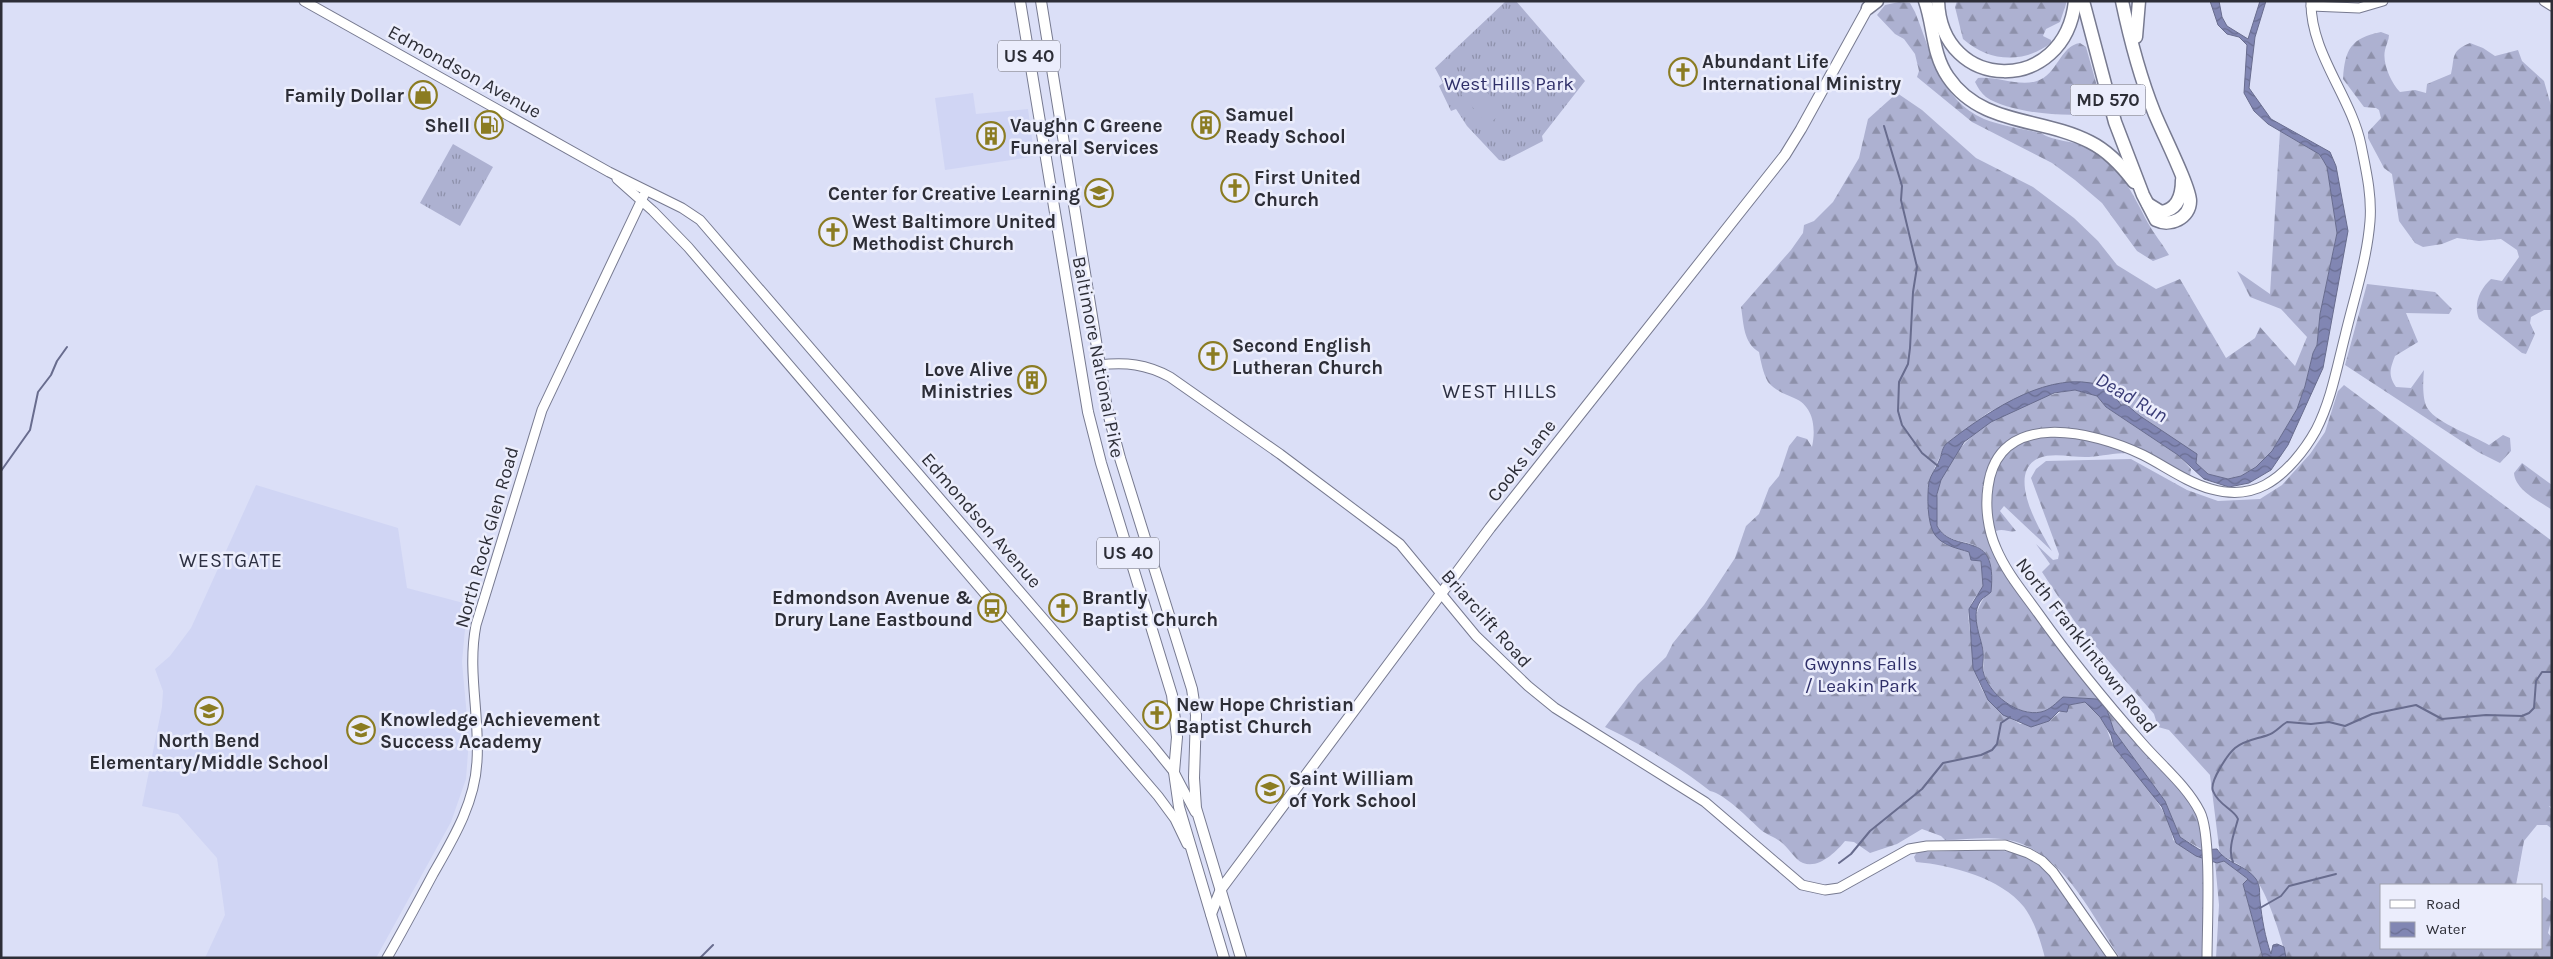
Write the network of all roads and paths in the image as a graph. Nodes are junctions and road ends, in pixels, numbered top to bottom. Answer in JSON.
{"nodes":[{"id":1,"x":304,"y":1,"type":"edge"},
{"id":2,"x":1020,"y":1,"type":"edge"},
{"id":3,"x":1041,"y":1,"type":"edge"},
{"id":4,"x":1917,"y":1,"type":"edge"},
{"id":5,"x":1925,"y":1,"type":"edge"},
{"id":6,"x":1938,"y":1,"type":"edge"},
{"id":7,"x":2075,"y":1,"type":"edge"},
{"id":8,"x":2083,"y":1,"type":"edge"},
{"id":9,"x":2122,"y":1,"type":"edge"},
{"id":10,"x":2139,"y":1,"type":"edge"},
{"id":11,"x":2383,"y":1,"type":"edge"},
{"id":12,"x":2544,"y":1,"type":"edge"},
{"id":13,"x":1872,"y":3,"type":"edge"},
{"id":14,"x":2311,"y":4,"type":"edge"},
{"id":15,"x":2552,"y":6,"type":"edge"},
{"id":16,"x":1929,"y":22,"type":"junction"},
{"id":17,"x":2136,"y":55,"type":"junction"},
{"id":18,"x":609,"y":172,"type":"junction"},
{"id":19,"x":647,"y":190,"type":"junction"},
{"id":20,"x":641,"y":200,"type":"junction"},
{"id":21,"x":2146,"y":200,"type":"junction"},
{"id":22,"x":1099,"y":365,"type":"junction"},
{"id":23,"x":1441,"y":592,"type":"junction"},
{"id":24,"x":1174,"y":772,"type":"junction"},
{"id":25,"x":1200,"y":824,"type":"junction"},
{"id":26,"x":1194,"y":859,"type":"junction"},
{"id":27,"x":1221,"y":889,"type":"junction"},
{"id":28,"x":1210,"y":914,"type":"junction"},
{"id":29,"x":387,"y":958,"type":"edge"},
{"id":30,"x":1224,"y":958,"type":"edge"},
{"id":31,"x":1241,"y":958,"type":"edge"},
{"id":32,"x":2113,"y":958,"type":"edge"},
{"id":33,"x":2207,"y":958,"type":"edge"}],
"edges":[{"from":1,"to":18,"type":"street","name":"Edmondson Avenue"},
{"from":2,"to":24,"type":"main road","name":"Baltimore National Pike","number":"US 40"},
{"from":3,"to":22,"type":"main road","name":"Baltimore National Pike","number":"US 40"},
{"from":4,"to":16,"type":"highway"},
{"from":5,"to":16,"type":"highway"},
{"from":6,"to":7,"type":"highway"},
{"from":8,"to":21,"type":"highway","number":"MD 570"},
{"from":9,"to":17,"type":"highway","number":"MD 570"},
{"from":10,"to":17,"type":"highway"},
{"from":11,"to":14,"type":"street"},
{"from":12,"to":15,"type":"street"},
{"from":13,"to":23,"type":"main road","name":"Cooks Lane"},
{"from":14,"to":33,"type":"street","name":"North Franklintown Road"},
{"from":16,"to":21,"type":"highway"},
{"from":17,"to":21,"type":"highway","number":"MD 570"},
{"from":18,"to":19,"type":"street","name":"Edmondson Avenue"},
{"from":18,"to":20,"type":"street","name":"Edmondson Avenue"},
{"from":19,"to":20,"type":"street","name":"North Rock Glen Road"},
{"from":19,"to":24,"type":"street","name":"Edmondson Avenue"},
{"from":20,"to":26,"type":"street","name":"Edmondson Avenue"},
{"from":20,"to":29,"type":"street","name":"North Rock Glen Road"},
{"from":22,"to":23,"type":"street","name":"Briarclift Road"},
{"from":22,"to":25,"type":"main road","name":"Baltimore National Pike","number":"US 40"},
{"from":23,"to":27,"type":"main road","name":"Cooks Lane"},
{"from":23,"to":32,"type":"street","name":"Briarclift Road"},
{"from":24,"to":25,"type":"street","name":"Edmondson Avenue"},
{"from":24,"to":26,"type":"main road","name":"Baltimore National Pike","number":"US 40"},
{"from":25,"to":27,"type":"main road","name":"Edmondson Avenue","number":"US 40"},
{"from":26,"to":28,"type":"main road","name":"Edmondson Avenue","number":"US 40"},
{"from":27,"to":28,"type":"main road","name":"Cooks Lane"},
{"from":27,"to":31,"type":"main road","name":"Edmondson Avenue","number":"US 40"},
{"from":28,"to":30,"type":"main road","name":"Edmondson Avenue","number":"US 40"}]}
